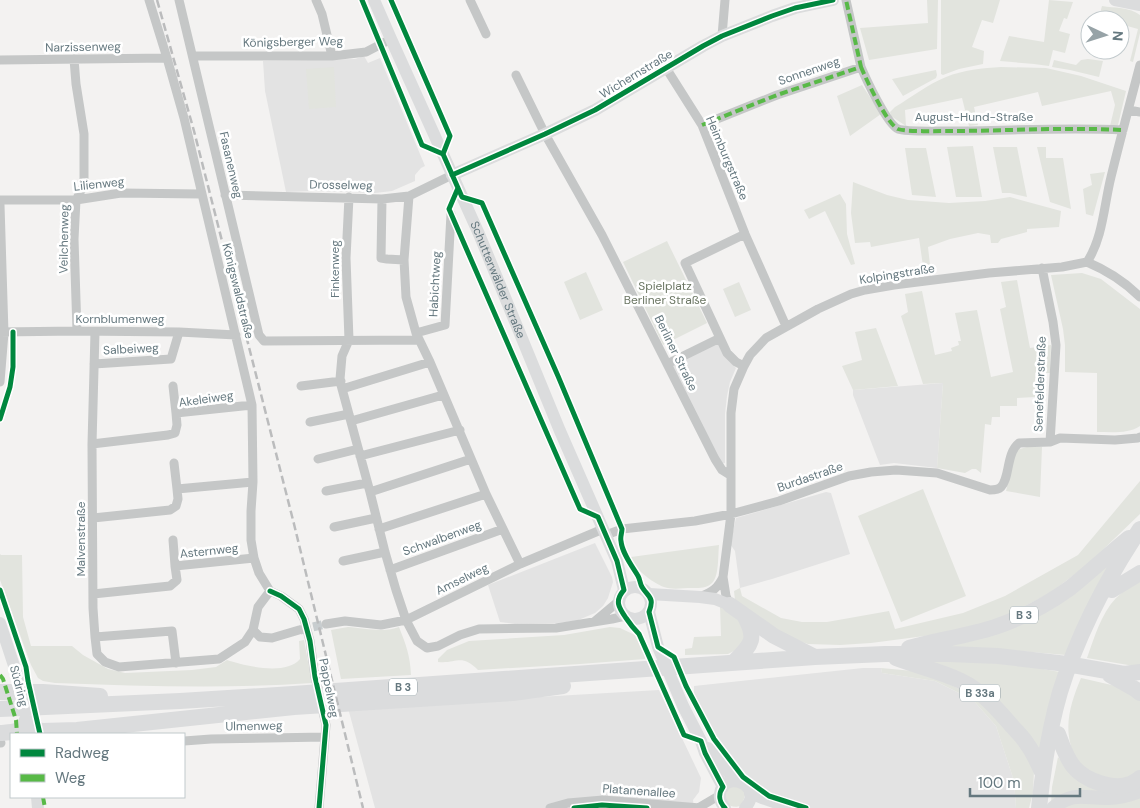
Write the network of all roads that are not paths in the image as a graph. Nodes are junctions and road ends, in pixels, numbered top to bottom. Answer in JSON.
{"nodes":[{"id":1,"x":149,"y":0,"type":"edge"},
{"id":2,"x":179,"y":0,"type":"edge"},
{"id":3,"x":316,"y":0,"type":"edge"},
{"id":4,"x":374,"y":0,"type":"edge"},
{"id":5,"x":470,"y":0,"type":"edge"},
{"id":6,"x":725,"y":0,"type":"edge"},
{"id":7,"x":833,"y":0,"type":"edge"},
{"id":8,"x":846,"y":0,"type":"edge"},
{"id":9,"x":1115,"y":0,"type":"edge"},
{"id":10,"x":1140,"y":5,"type":"edge"},
{"id":11,"x":486,"y":34,"type":"dead end"},
{"id":12,"x":722,"y":36,"type":"junction"},
{"id":13,"x":391,"y":39,"type":"junction"},
{"id":14,"x":193,"y":56,"type":"junction"},
{"id":15,"x":332,"y":56,"type":"junction"},
{"id":16,"x":167,"y":58,"type":"junction"},
{"id":17,"x":74,"y":59,"type":"junction"},
{"id":18,"x":0,"y":60,"type":"edge"},
{"id":19,"x":1140,"y":65,"type":"edge"},
{"id":20,"x":861,"y":67,"type":"junction"},
{"id":21,"x":666,"y":68,"type":"junction"},
{"id":22,"x":516,"y":75,"type":"dead end"},
{"id":23,"x":1129,"y":110,"type":"junction"},
{"id":24,"x":1140,"y":112,"type":"edge"},
{"id":25,"x":702,"y":125,"type":"junction"},
{"id":26,"x":1123,"y":130,"type":"junction"},
{"id":27,"x":545,"y":134,"type":"junction"},
{"id":28,"x":452,"y":175,"type":"junction"},
{"id":29,"x":201,"y":194,"type":"junction"},
{"id":30,"x":225,"y":195,"type":"junction"},
{"id":31,"x":409,"y":196,"type":"junction"},
{"id":32,"x":350,"y":197,"type":"junction"},
{"id":33,"x":382,"y":198,"type":"junction"},
{"id":34,"x":0,"y":200,"type":"edge"},
{"id":35,"x":76,"y":200,"type":"junction"},
{"id":36,"x":0,"y":205,"type":"edge"},
{"id":37,"x":451,"y":214,"type":"dead end"},
{"id":38,"x":745,"y":234,"type":"junction"},
{"id":39,"x":404,"y":260,"type":"junction"},
{"id":40,"x":1087,"y":262,"type":"junction"},
{"id":41,"x":1042,"y":268,"type":"junction"},
{"id":42,"x":1140,"y":297,"type":"edge"},
{"id":43,"x":786,"y":326,"type":"junction"},
{"id":44,"x":77,"y":331,"type":"junction"},
{"id":45,"x":2,"y":332,"type":"edge"},
{"id":46,"x":95,"y":332,"type":"junction"},
{"id":47,"x":179,"y":332,"type":"junction"},
{"id":48,"x":236,"y":335,"type":"junction"},
{"id":49,"x":417,"y":337,"type":"junction"},
{"id":50,"x":720,"y":338,"type":"junction"},
{"id":51,"x":349,"y":340,"type":"junction"},
{"id":52,"x":430,"y":362,"type":"junction"},
{"id":53,"x":94,"y":364,"type":"junction"},
{"id":54,"x":667,"y":364,"type":"junction"},
{"id":55,"x":744,"y":366,"type":"junction"},
{"id":56,"x":0,"y":382,"type":"edge"},
{"id":57,"x":341,"y":385,"type":"junction"},
{"id":58,"x":173,"y":386,"type":"dead end"},
{"id":59,"x":301,"y":386,"type":"dead end"},
{"id":60,"x":443,"y":395,"type":"junction"},
{"id":61,"x":252,"y":405,"type":"junction"},
{"id":62,"x":176,"y":413,"type":"junction"},
{"id":63,"x":350,"y":418,"type":"junction"},
{"id":64,"x":310,"y":422,"type":"dead end"},
{"id":65,"x":460,"y":430,"type":"junction"},
{"id":66,"x":1140,"y":437,"type":"edge"},
{"id":67,"x":1050,"y":442,"type":"junction"},
{"id":68,"x":92,"y":444,"type":"junction"},
{"id":69,"x":359,"y":453,"type":"junction"},
{"id":70,"x":318,"y":459,"type":"dead end"},
{"id":71,"x":471,"y":459,"type":"junction"},
{"id":72,"x":174,"y":463,"type":"dead end"},
{"id":73,"x":730,"y":475,"type":"junction"},
{"id":74,"x":253,"y":482,"type":"junction"},
{"id":75,"x":369,"y":487,"type":"junction"},
{"id":76,"x":177,"y":489,"type":"junction"},
{"id":77,"x":326,"y":491,"type":"dead end"},
{"id":78,"x":486,"y":494,"type":"junction"},
{"id":79,"x":731,"y":514,"type":"junction"},
{"id":80,"x":93,"y":518,"type":"junction"},
{"id":81,"x":376,"y":518,"type":"junction"},
{"id":82,"x":334,"y":527,"type":"dead end"},
{"id":83,"x":379,"y":529,"type":"junction"},
{"id":84,"x":503,"y":529,"type":"junction"},
{"id":85,"x":1140,"y":529,"type":"edge"},
{"id":86,"x":604,"y":532,"type":"junction"},
{"id":87,"x":173,"y":540,"type":"dead end"},
{"id":88,"x":1140,"y":544,"type":"edge"},
{"id":89,"x":385,"y":552,"type":"junction"},
{"id":90,"x":254,"y":558,"type":"junction"},
{"id":91,"x":342,"y":561,"type":"dead end"},
{"id":92,"x":618,"y":561,"type":"junction"},
{"id":93,"x":520,"y":564,"type":"junction"},
{"id":94,"x":175,"y":566,"type":"junction"},
{"id":95,"x":390,"y":570,"type":"junction"},
{"id":96,"x":1140,"y":573,"type":"edge"},
{"id":97,"x":723,"y":577,"type":"junction"},
{"id":98,"x":638,"y":587,"type":"junction"},
{"id":99,"x":1112,"y":590,"type":"junction"},
{"id":100,"x":270,"y":591,"type":"junction"},
{"id":101,"x":93,"y":594,"type":"junction"},
{"id":102,"x":622,"y":596,"type":"junction"},
{"id":103,"x":700,"y":596,"type":"junction"},
{"id":104,"x":649,"y":604,"type":"junction"},
{"id":105,"x":730,"y":605,"type":"junction"},
{"id":106,"x":744,"y":615,"type":"junction"},
{"id":107,"x":630,"y":618,"type":"junction"},
{"id":108,"x":406,"y":620,"type":"junction"},
{"id":109,"x":594,"y":622,"type":"junction"},
{"id":110,"x":0,"y":624,"type":"edge"},
{"id":111,"x":326,"y":624,"type":"tunnel mouth"},
{"id":112,"x":253,"y":630,"type":"junction"},
{"id":113,"x":299,"y":630,"type":"tunnel mouth"},
{"id":114,"x":95,"y":637,"type":"junction"},
{"id":115,"x":656,"y":642,"type":"junction"},
{"id":116,"x":1082,"y":643,"type":"junction"},
{"id":117,"x":884,"y":654,"type":"junction"},
{"id":118,"x":816,"y":657,"type":"junction"},
{"id":119,"x":176,"y":662,"type":"junction"},
{"id":120,"x":733,"y":663,"type":"junction"},
{"id":121,"x":1101,"y":670,"type":"junction"},
{"id":122,"x":1135,"y":674,"type":"edge"},
{"id":123,"x":0,"y":692,"type":"edge"},
{"id":124,"x":1064,"y":693,"type":"junction"},
{"id":125,"x":1140,"y":693,"type":"edge"},
{"id":126,"x":45,"y":700,"type":"junction"},
{"id":127,"x":294,"y":701,"type":"junction"},
{"id":128,"x":0,"y":709,"type":"edge"},
{"id":129,"x":28,"y":727,"type":"edge"},
{"id":130,"x":77,"y":730,"type":"junction"},
{"id":131,"x":13,"y":733,"type":"edge"},
{"id":132,"x":64,"y":733,"type":"edge"},
{"id":133,"x":1058,"y":734,"type":"junction"},
{"id":134,"x":325,"y":737,"type":"junction"},
{"id":135,"x":185,"y":741,"type":"edge"},
{"id":136,"x":701,"y":741,"type":"junction"},
{"id":137,"x":1043,"y":775,"type":"junction"},
{"id":138,"x":1140,"y":778,"type":"edge"},
{"id":139,"x":736,"y":781,"type":"junction"},
{"id":140,"x":721,"y":791,"type":"junction"},
{"id":141,"x":1140,"y":791,"type":"edge"},
{"id":142,"x":747,"y":802,"type":"edge"},
{"id":143,"x":319,"y":808,"type":"edge"},
{"id":144,"x":550,"y":808,"type":"edge"},
{"id":145,"x":699,"y":808,"type":"edge"},
{"id":146,"x":725,"y":808,"type":"edge"},
{"id":147,"x":766,"y":808,"type":"edge"},
{"id":148,"x":791,"y":808,"type":"edge"},
{"id":149,"x":1039,"y":808,"type":"edge"},
{"id":150,"x":1048,"y":808,"type":"edge"},
{"id":151,"x":1053,"y":808,"type":"edge"}],
"edges":[{"from":1,"to":16,"type":"street","name":"Königswaldstraße"},
{"from":2,"to":14,"type":"street","name":"Fasanenweg"},
{"from":3,"to":15,"type":"street"},
{"from":4,"to":13,"type":"main road","name":"Schutterwälder Straße"},
{"from":5,"to":11,"type":"street"},
{"from":6,"to":12,"type":"street"},
{"from":7,"to":12,"type":"main road","name":"Wichernstraße"},
{"from":8,"to":20,"type":"street"},
{"from":9,"to":10,"type":"main road"},
{"from":12,"to":21,"type":"main road","name":"Wichernstraße"},
{"from":13,"to":15,"type":"street","name":"Königsberger Weg"},
{"from":13,"to":28,"type":"main road","name":"Schutterwälder Straße"},
{"from":14,"to":15,"type":"street","name":"Königsberger Weg"},
{"from":14,"to":30,"type":"street","name":"Fasanenweg"},
{"from":16,"to":17,"type":"street","name":"Narzissenweg"},
{"from":16,"to":29,"type":"street","name":"Königswaldstraße"},
{"from":17,"to":18,"type":"street","name":"Narzissenweg"},
{"from":17,"to":35,"type":"street","name":"Veilchenweg"},
{"from":19,"to":23,"type":"street"},
{"from":20,"to":25,"type":"street","name":"Sonnenweg"},
{"from":20,"to":26,"type":"street","name":"August-Hund-Straße"},
{"from":21,"to":25,"type":"street","name":"Heimburgstraße"},
{"from":21,"to":27,"type":"main road","name":"Wichernstraße"},
{"from":22,"to":27,"type":"street"},
{"from":23,"to":24,"type":"street"},
{"from":23,"to":26,"type":"street"},
{"from":25,"to":38,"type":"street","name":"Heimburgstraße"},
{"from":26,"to":40,"type":"street"},
{"from":27,"to":28,"type":"main road","name":"Wichernstraße"},
{"from":27,"to":54,"type":"street","name":"Berliner Straße"},
{"from":28,"to":31,"type":"street","name":"Drosselweg"},
{"from":28,"to":86,"type":"main road","name":"Schutterwälder Straße"},
{"from":29,"to":35,"type":"street","name":"Lilienweg"},
{"from":29,"to":48,"type":"street","name":"Königswaldstraße"},
{"from":30,"to":32,"type":"street","name":"Drosselweg"},
{"from":30,"to":51,"type":"street","name":"Fasanenweg"},
{"from":31,"to":33,"type":"street","name":"Drosselweg"},
{"from":31,"to":39,"type":"street","name":"Schwalbenweg"},
{"from":32,"to":33,"type":"street","name":"Drosselweg"},
{"from":32,"to":51,"type":"street","name":"Finkenweg"},
{"from":33,"to":39,"type":"street"},
{"from":34,"to":35,"type":"street","name":"Lilienweg"},
{"from":35,"to":44,"type":"street","name":"Veilchenweg"},
{"from":36,"to":45,"type":"street"},
{"from":37,"to":49,"type":"street","name":"Habichtweg"},
{"from":38,"to":43,"type":"street","name":"Heimburgstraße"},
{"from":38,"to":50,"type":"street"},
{"from":39,"to":49,"type":"street","name":"Schwalbenweg"},
{"from":40,"to":41,"type":"street","name":"Kolpingstraße"},
{"from":40,"to":42,"type":"street"},
{"from":41,"to":43,"type":"street","name":"Kolpingstraße"},
{"from":41,"to":67,"type":"street","name":"Senefelderstraße"},
{"from":43,"to":55,"type":"street","name":"Kolpingstraße"},
{"from":44,"to":45,"type":"street","name":"Kornblumenweg"},
{"from":44,"to":46,"type":"street","name":"Kornblumenweg"},
{"from":45,"to":56,"type":"street"},
{"from":46,"to":47,"type":"street","name":"Kornblumenweg"},
{"from":46,"to":53,"type":"street","name":"Malvenstraße"},
{"from":47,"to":48,"type":"street","name":"Kornblumenweg"},
{"from":47,"to":53,"type":"street","name":"Salbeiweg"},
{"from":48,"to":61,"type":"street","name":"Königswaldstraße"},
{"from":49,"to":51,"type":"street"},
{"from":49,"to":52,"type":"street","name":"Schwalbenweg"},
{"from":50,"to":54,"type":"street"},
{"from":50,"to":55,"type":"street"},
{"from":51,"to":57,"type":"street"},
{"from":52,"to":57,"type":"street"},
{"from":52,"to":60,"type":"street","name":"Schwalbenweg"},
{"from":53,"to":68,"type":"street","name":"Malvenstraße"},
{"from":54,"to":73,"type":"street","name":"Berliner Straße"},
{"from":55,"to":73,"type":"street","name":"Kolpingstraße"},
{"from":57,"to":59,"type":"street"},
{"from":57,"to":63,"type":"street"},
{"from":58,"to":62,"type":"street"},
{"from":60,"to":63,"type":"street"},
{"from":60,"to":65,"type":"street","name":"Schwalbenweg"},
{"from":61,"to":62,"type":"street","name":"Akeleiweg"},
{"from":61,"to":74,"type":"street","name":"Königswaldstraße"},
{"from":62,"to":68,"type":"street","name":"Akeleiweg"},
{"from":63,"to":64,"type":"street"},
{"from":63,"to":69,"type":"street"},
{"from":65,"to":69,"type":"street"},
{"from":65,"to":71,"type":"street","name":"Schwalbenweg"},
{"from":66,"to":67,"type":"street","name":"Burdastraße"},
{"from":67,"to":79,"type":"street","name":"Burdastraße"},
{"from":68,"to":80,"type":"street","name":"Malvenstraße"},
{"from":69,"to":70,"type":"street"},
{"from":69,"to":75,"type":"street"},
{"from":71,"to":75,"type":"street"},
{"from":71,"to":78,"type":"street","name":"Schwalbenweg"},
{"from":72,"to":76,"type":"street"},
{"from":73,"to":79,"type":"street","name":"Kolpingstraße"},
{"from":74,"to":76,"type":"street"},
{"from":74,"to":90,"type":"street","name":"Königswaldstraße"},
{"from":75,"to":77,"type":"street"},
{"from":75,"to":81,"type":"street"},
{"from":76,"to":80,"type":"street"},
{"from":78,"to":83,"type":"street"},
{"from":78,"to":84,"type":"street","name":"Schwalbenweg"},
{"from":79,"to":86,"type":"street","name":"Burdastraße"},
{"from":79,"to":97,"type":"street","name":"Kolpingstraße"},
{"from":80,"to":101,"type":"street","name":"Malvenstraße"},
{"from":81,"to":82,"type":"street"},
{"from":81,"to":83,"type":"street"},
{"from":83,"to":89,"type":"street"},
{"from":84,"to":93,"type":"street","name":"Schwalbenweg"},
{"from":84,"to":95,"type":"street","name":"Schwalbenweg"},
{"from":85,"to":116,"type":"highway"},
{"from":85,"to":117,"type":"highway","number":"B 3"},
{"from":86,"to":92,"type":"main road","name":"Schutterwälder Straße"},
{"from":86,"to":93,"type":"street","name":"Amselweg"},
{"from":87,"to":94,"type":"street"},
{"from":88,"to":99,"type":"highway"},
{"from":89,"to":91,"type":"street"},
{"from":89,"to":95,"type":"street"},
{"from":90,"to":94,"type":"street","name":"Asternweg"},
{"from":90,"to":100,"type":"street","name":"Königswaldstraße"},
{"from":92,"to":98,"type":"main road","name":"Schutterwälder Straße"},
{"from":92,"to":102,"type":"main road","name":"Schutterwälder Straße"},
{"from":93,"to":108,"type":"street","name":"Amselweg"},
{"from":94,"to":101,"type":"street","name":"Asternweg"},
{"from":95,"to":108,"type":"street"},
{"from":96,"to":99,"type":"highway"},
{"from":97,"to":103,"type":"street"},
{"from":97,"to":105,"type":"street","name":"Kolpingstraße"},
{"from":98,"to":102,"type":"main road"},
{"from":98,"to":104,"type":"main road"},
{"from":99,"to":116,"type":"highway"},
{"from":100,"to":112,"type":"street"},
{"from":100,"to":134,"type":"street","name":"Pappelweg"},
{"from":101,"to":114,"type":"street","name":"Malvenstraße"},
{"from":102,"to":107,"type":"main road"},
{"from":102,"to":109,"type":"street"},
{"from":103,"to":104,"type":"main road"},
{"from":103,"to":105,"type":"main road"},
{"from":104,"to":107,"type":"main road"},
{"from":104,"to":115,"type":"main road"},
{"from":105,"to":106,"type":"highway"},
{"from":106,"to":118,"type":"highway"},
{"from":106,"to":120,"type":"highway"},
{"from":107,"to":109,"type":"street"},
{"from":107,"to":115,"type":"main road"},
{"from":108,"to":109,"type":"street"},
{"from":108,"to":111,"type":"street","name":"Amselweg"},
{"from":110,"to":129,"type":"main road","name":"Südring"},
{"from":112,"to":113,"type":"street"},
{"from":112,"to":119,"type":"street"},
{"from":114,"to":119,"type":"street"},
{"from":114,"to":119,"type":"street"},
{"from":115,"to":136,"type":"main road"},
{"from":116,"to":124,"type":"highway"},
{"from":117,"to":118,"type":"highway","number":"B 3"},
{"from":117,"to":121,"type":"highway","number":"B 3"},
{"from":117,"to":137,"type":"highway","number":"B 33a"},
{"from":118,"to":120,"type":"highway","number":"B 3"},
{"from":120,"to":127,"type":"highway","number":"B 3"},
{"from":121,"to":122,"type":"highway","number":"B 3"},
{"from":121,"to":125,"type":"highway"},
{"from":123,"to":126,"type":"highway"},
{"from":124,"to":133,"type":"highway"},
{"from":124,"to":137,"type":"highway"},
{"from":126,"to":127,"type":"highway"},
{"from":126,"to":128,"type":"highway"},
{"from":127,"to":130,"type":"highway"},
{"from":129,"to":130,"type":"highway"},
{"from":129,"to":131,"type":"highway"},
{"from":130,"to":132,"type":"highway"},
{"from":133,"to":138,"type":"highway"},
{"from":133,"to":150,"type":"highway"},
{"from":134,"to":135,"type":"street","name":"Ulmenweg"},
{"from":134,"to":143,"type":"street","name":"Pappelweg"},
{"from":136,"to":139,"type":"main road"},
{"from":136,"to":140,"type":"main road"},
{"from":137,"to":149,"type":"highway"},
{"from":139,"to":140,"type":"main road"},
{"from":139,"to":142,"type":"main road"},
{"from":140,"to":145,"type":"street","name":"Platanenallee"},
{"from":140,"to":146,"type":"main road"},
{"from":141,"to":151,"type":"main road"},
{"from":142,"to":147,"type":"main road"},
{"from":142,"to":148,"type":"main road"},
{"from":144,"to":145,"type":"street","name":"Platanenallee"}]}
